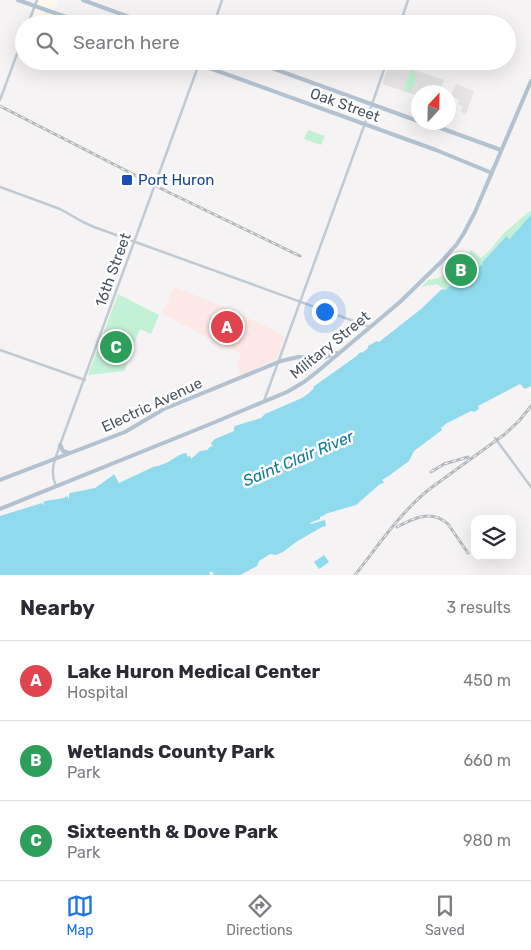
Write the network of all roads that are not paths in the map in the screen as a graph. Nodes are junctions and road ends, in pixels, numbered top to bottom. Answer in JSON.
{"nodes":[{"id":1,"x":18,"y":0,"type":"edge"},
{"id":2,"x":37,"y":0,"type":"edge"},
{"id":3,"x":83,"y":0,"type":"edge"},
{"id":4,"x":222,"y":0,"type":"edge"},
{"id":5,"x":408,"y":0,"type":"edge"},
{"id":6,"x":34,"y":6,"type":"junction"},
{"id":7,"x":31,"y":15,"type":"edge"},
{"id":8,"x":60,"y":15,"type":"edge"},
{"id":9,"x":124,"y":15,"type":"edge"},
{"id":10,"x":217,"y":15,"type":"edge"},
{"id":11,"x":403,"y":15,"type":"edge"},
{"id":12,"x":15,"y":59,"type":"edge"},
{"id":13,"x":197,"y":70,"type":"edge"},
{"id":14,"x":219,"y":70,"type":"edge"},
{"id":15,"x":277,"y":70,"type":"edge"},
{"id":16,"x":384,"y":70,"type":"edge"},
{"id":17,"x":531,"y":81,"type":"edge"},
{"id":18,"x":0,"y":100,"type":"edge"},
{"id":19,"x":372,"y":104,"type":"junction"},
{"id":20,"x":411,"y":118,"type":"edge"},
{"id":21,"x":365,"y":124,"type":"junction"},
{"id":22,"x":446,"y":130,"type":"edge"},
{"id":23,"x":501,"y":150,"type":"junction"},
{"id":24,"x":492,"y":173,"type":"junction"},
{"id":25,"x":0,"y":187,"type":"edge"},
{"id":26,"x":135,"y":242,"type":"junction"},
{"id":27,"x":300,"y":301,"type":"junction"},
{"id":28,"x":370,"y":327,"type":"junction"},
{"id":29,"x":0,"y":350,"type":"edge"},
{"id":30,"x":343,"y":350,"type":"junction"},
{"id":31,"x":328,"y":357,"type":"junction"},
{"id":32,"x":278,"y":362,"type":"junction"},
{"id":33,"x":328,"y":363,"type":"junction"},
{"id":34,"x":85,"y":380,"type":"junction"},
{"id":35,"x":264,"y":401,"type":"junction"},
{"id":36,"x":495,"y":438,"type":"dead end"},
{"id":37,"x":60,"y":445,"type":"junction"},
{"id":38,"x":70,"y":453,"type":"junction"},
{"id":39,"x":56,"y":458,"type":"junction"},
{"id":40,"x":0,"y":480,"type":"edge"},
{"id":41,"x":56,"y":486,"type":"junction"},
{"id":42,"x":531,"y":487,"type":"edge"},
{"id":43,"x":0,"y":509,"type":"edge"}],
"edges":[{"from":1,"to":6,"type":"main road"},
{"from":2,"to":6,"type":"street"},
{"from":3,"to":9,"type":"main road"},
{"from":4,"to":10,"type":"street"},
{"from":5,"to":11,"type":"street"},
{"from":6,"to":7,"type":"street"},
{"from":6,"to":8,"type":"main road"},
{"from":12,"to":18,"type":"street"},
{"from":13,"to":26,"type":"street","name":"16th Street"},
{"from":14,"to":21,"type":"main road","name":"Oak Street"},
{"from":15,"to":19,"type":"main road"},
{"from":16,"to":19,"type":"street"},
{"from":17,"to":23,"type":"main road","name":"Military Street"},
{"from":19,"to":20,"type":"main road"},
{"from":19,"to":21,"type":"street"},
{"from":21,"to":24,"type":"main road","name":"Oak Street"},
{"from":21,"to":27,"type":"street"},
{"from":22,"to":23,"type":"main road"},
{"from":23,"to":24,"type":"main road","name":"Military Street"},
{"from":24,"to":28,"type":"main road","name":"Military Street"},
{"from":25,"to":26,"type":"street"},
{"from":26,"to":27,"type":"street"},
{"from":26,"to":34,"type":"street","name":"16th Street"},
{"from":27,"to":28,"type":"street"},
{"from":27,"to":32,"type":"street"},
{"from":28,"to":30,"type":"main road","name":"Military Street"},
{"from":29,"to":34,"type":"street"},
{"from":30,"to":31,"type":"main road","name":"Electric Avenue"},
{"from":30,"to":33,"type":"main road","name":"Military Street"},
{"from":31,"to":32,"type":"main road","name":"Electric Avenue"},
{"from":31,"to":33,"type":"main road"},
{"from":32,"to":35,"type":"street"},
{"from":32,"to":38,"type":"main road","name":"Electric Avenue"},
{"from":33,"to":35,"type":"main road","name":"Military Street"},
{"from":34,"to":37,"type":"street","name":"16th Street"},
{"from":35,"to":41,"type":"main road","name":"Military Street"},
{"from":36,"to":42,"type":"street"},
{"from":37,"to":38,"type":"main road"},
{"from":37,"to":39,"type":"street","name":"16th Street"},
{"from":38,"to":39,"type":"main road","name":"Electric Avenue"},
{"from":39,"to":40,"type":"main road","name":"Electric Avenue"},
{"from":39,"to":41,"type":"street","name":"16th Street"},
{"from":41,"to":43,"type":"main road","name":"Military Street"}]}
